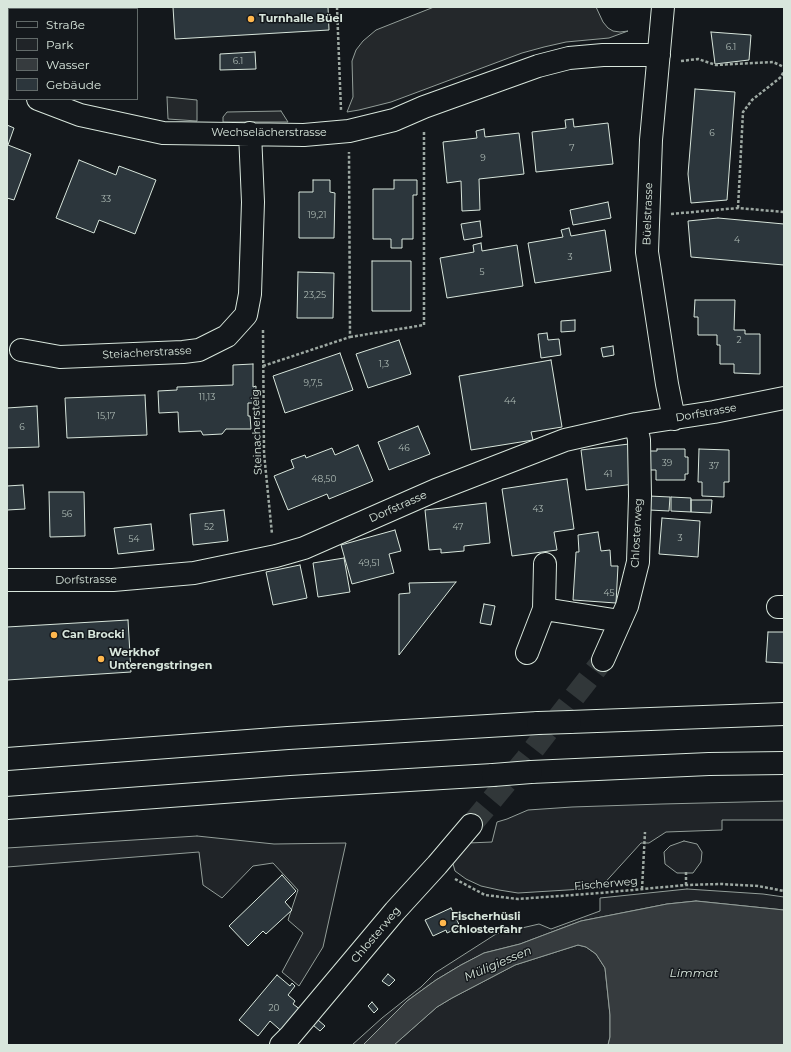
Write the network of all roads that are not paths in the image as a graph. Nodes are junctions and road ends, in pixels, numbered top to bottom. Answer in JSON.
{"nodes":[{"id":1,"x":663,"y":7,"type":"edge"},
{"id":2,"x":659,"y":58,"type":"junction"},
{"id":3,"x":41,"y":100,"type":"edge"},
{"id":4,"x":250,"y":133,"type":"junction"},
{"id":5,"x":21,"y":350,"type":"dead end"},
{"id":6,"x":784,"y":398,"type":"edge"},
{"id":7,"x":674,"y":419,"type":"junction"},
{"id":8,"x":636,"y":424,"type":"junction"},
{"id":9,"x":545,"y":564,"type":"dead end"},
{"id":10,"x":7,"y":580,"type":"edge"},
{"id":11,"x":544,"y":609,"type":"junction"},
{"id":12,"x":620,"y":621,"type":"junction"},
{"id":13,"x":527,"y":653,"type":"dead end"},
{"id":14,"x":603,"y":660,"type":"tunnel mouth"},
{"id":15,"x":784,"y":714,"type":"edge"},
{"id":16,"x":7,"y":759,"type":"edge"},
{"id":17,"x":784,"y":763,"type":"edge"},
{"id":18,"x":7,"y":808,"type":"edge"},
{"id":19,"x":470,"y":825,"type":"tunnel mouth"},
{"id":20,"x":281,"y":1045,"type":"edge"}],
"edges":[{"from":1,"to":2,"type":"main road","name":"Büelstrasse"},
{"from":2,"to":4,"type":"main road","name":"Wechselächerstrasse"},
{"from":2,"to":7,"type":"main road","name":"Büelstrasse"},
{"from":3,"to":4,"type":"main road","name":"Wechselächerstrasse"},
{"from":4,"to":5,"type":"main road","name":"Steiacherstrasse"},
{"from":6,"to":7,"type":"main road","name":"Dorfstrasse"},
{"from":7,"to":8,"type":"main road","name":"Dorfstrasse"},
{"from":8,"to":10,"type":"main road","name":"Dorfstrasse"},
{"from":8,"to":12,"type":"main road","name":"Chlosterweg"},
{"from":9,"to":11,"type":"main road"},
{"from":11,"to":12,"type":"main road"},
{"from":11,"to":13,"type":"main road"},
{"from":12,"to":14,"type":"main road","name":"Chlosterweg"},
{"from":15,"to":16,"type":"main road","bridge":true},
{"from":17,"to":18,"type":"main road","bridge":true},
{"from":19,"to":20,"type":"main road","name":"Chlosterweg"}]}
